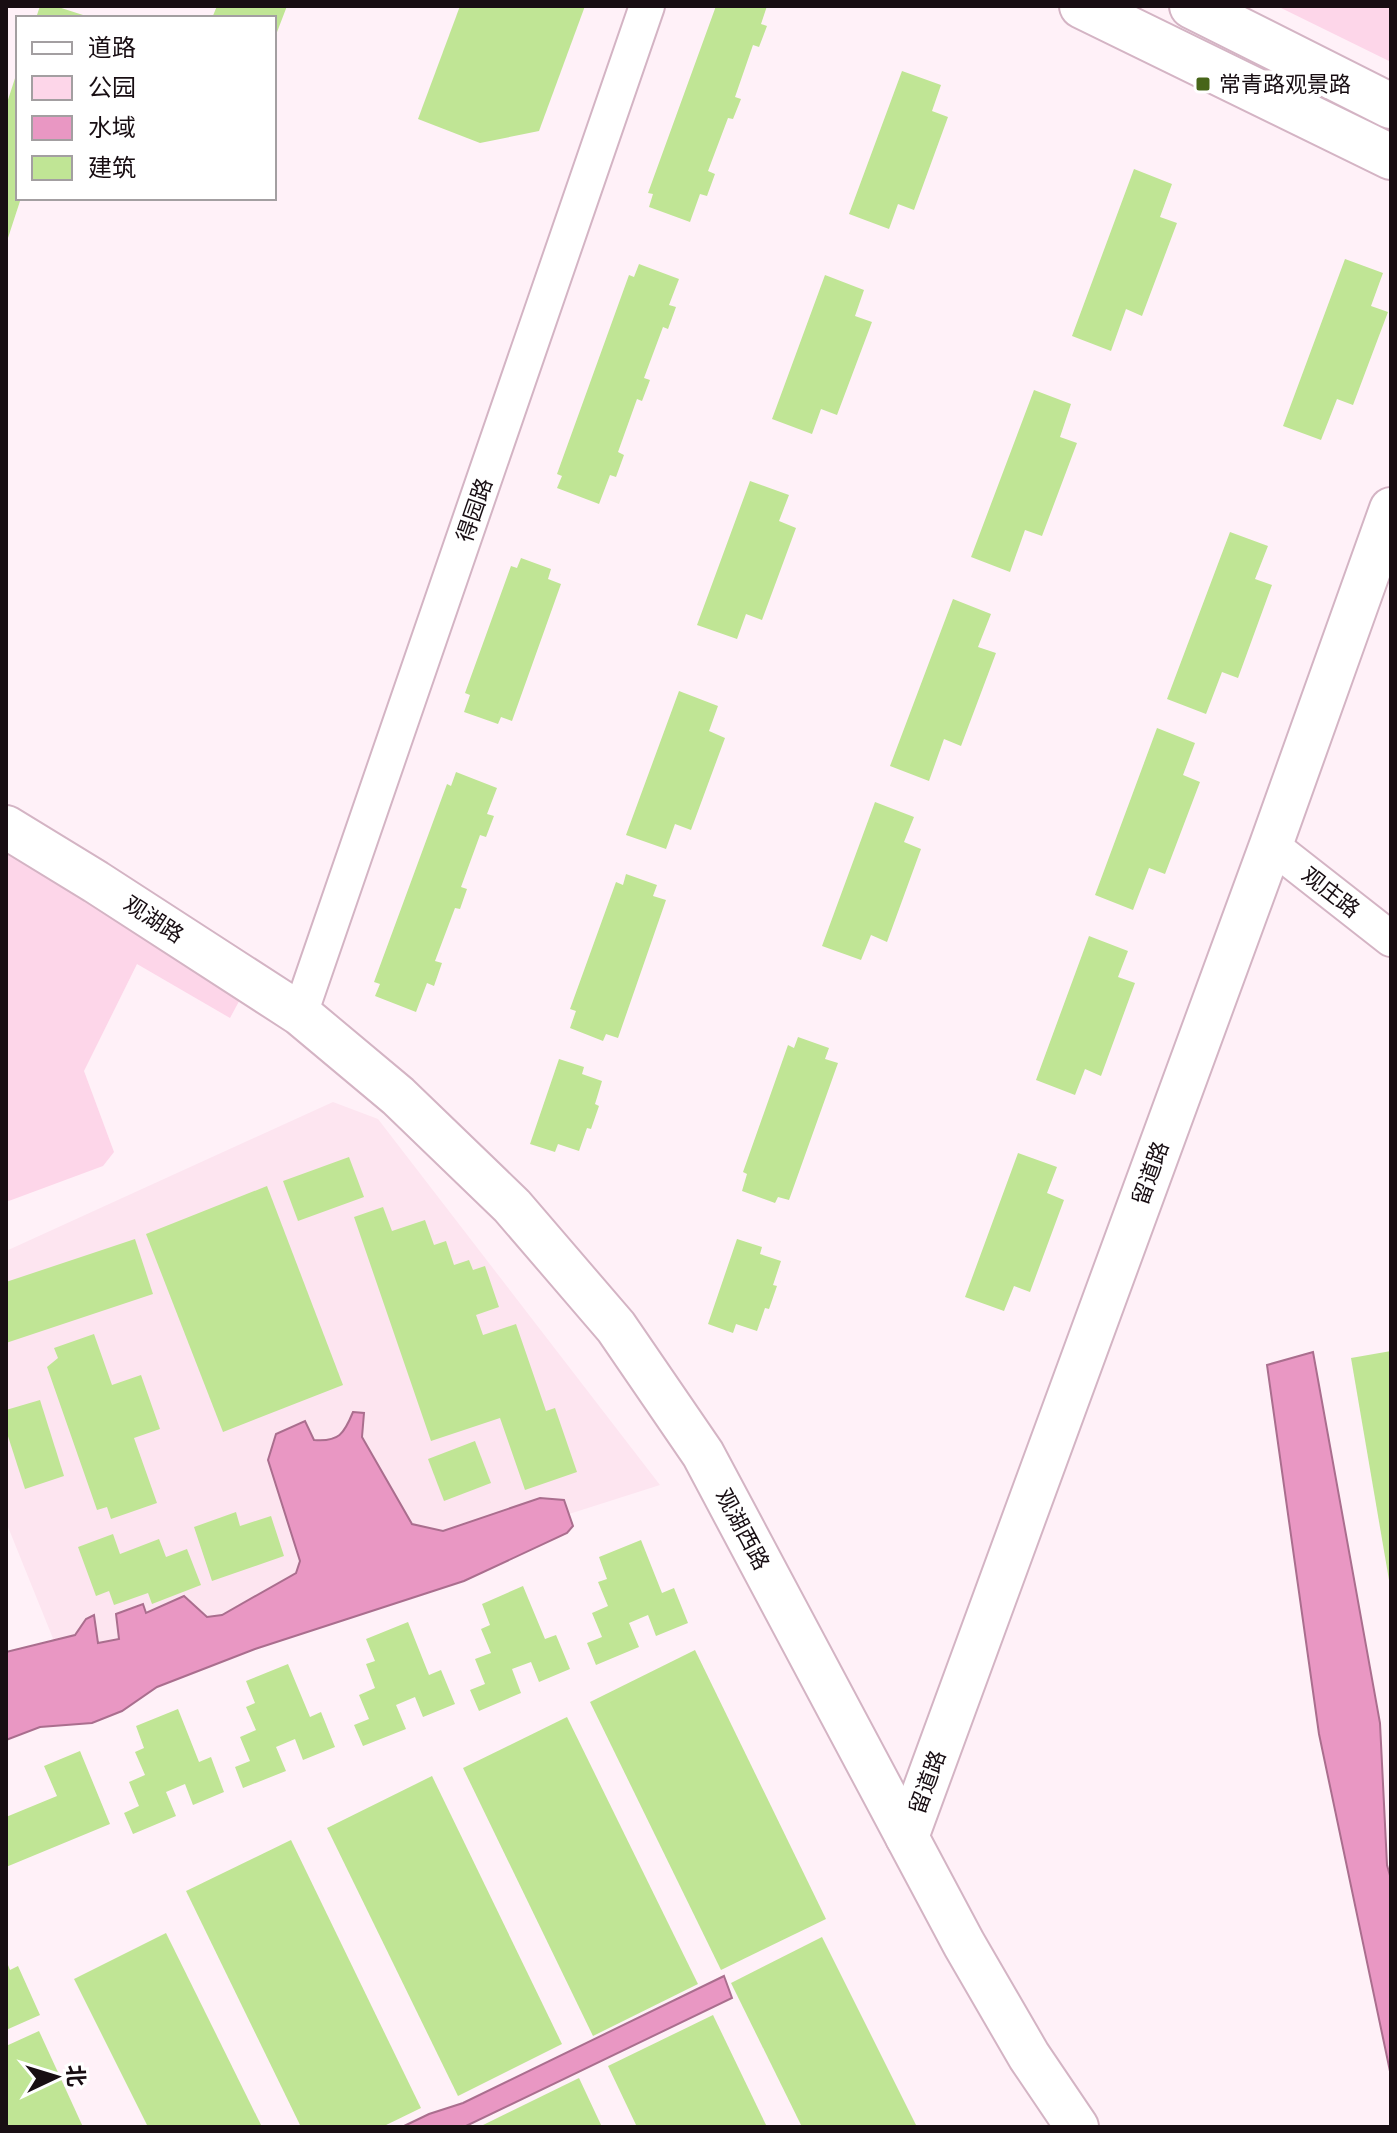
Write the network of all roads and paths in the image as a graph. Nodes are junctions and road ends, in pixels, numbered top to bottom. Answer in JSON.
{"nodes":[{"id":1,"x":647,"y":6,"type":"edge"},
{"id":2,"x":1082,"y":6,"type":"edge"},
{"id":3,"x":1192,"y":6,"type":"edge"},
{"id":4,"x":1391,"y":106,"type":"edge"},
{"id":5,"x":1391,"y":157,"type":"edge"},
{"id":6,"x":1391,"y":509,"type":"edge"},
{"id":7,"x":6,"y":827,"type":"edge"},
{"id":8,"x":1271,"y":845,"type":"junction"},
{"id":9,"x":1391,"y":939,"type":"edge"},
{"id":10,"x":300,"y":1014,"type":"junction"},
{"id":11,"x":907,"y":1837,"type":"junction"},
{"id":12,"x":1077,"y":2127,"type":"edge"}],
"edges":[{"from":1,"to":10,"type":"street","name":"得园路"},
{"from":2,"to":5,"type":"main road"},
{"from":3,"to":4,"type":"main road"},
{"from":6,"to":8,"type":"street","name":"留道路"},
{"from":7,"to":10,"type":"street","name":"观湖路"},
{"from":8,"to":9,"type":"street","name":"观庄路"},
{"from":8,"to":11,"type":"street","name":"留道路"},
{"from":10,"to":11,"type":"street","name":"观湖西路"},
{"from":11,"to":12,"type":"street","name":"观湖西路"}]}
